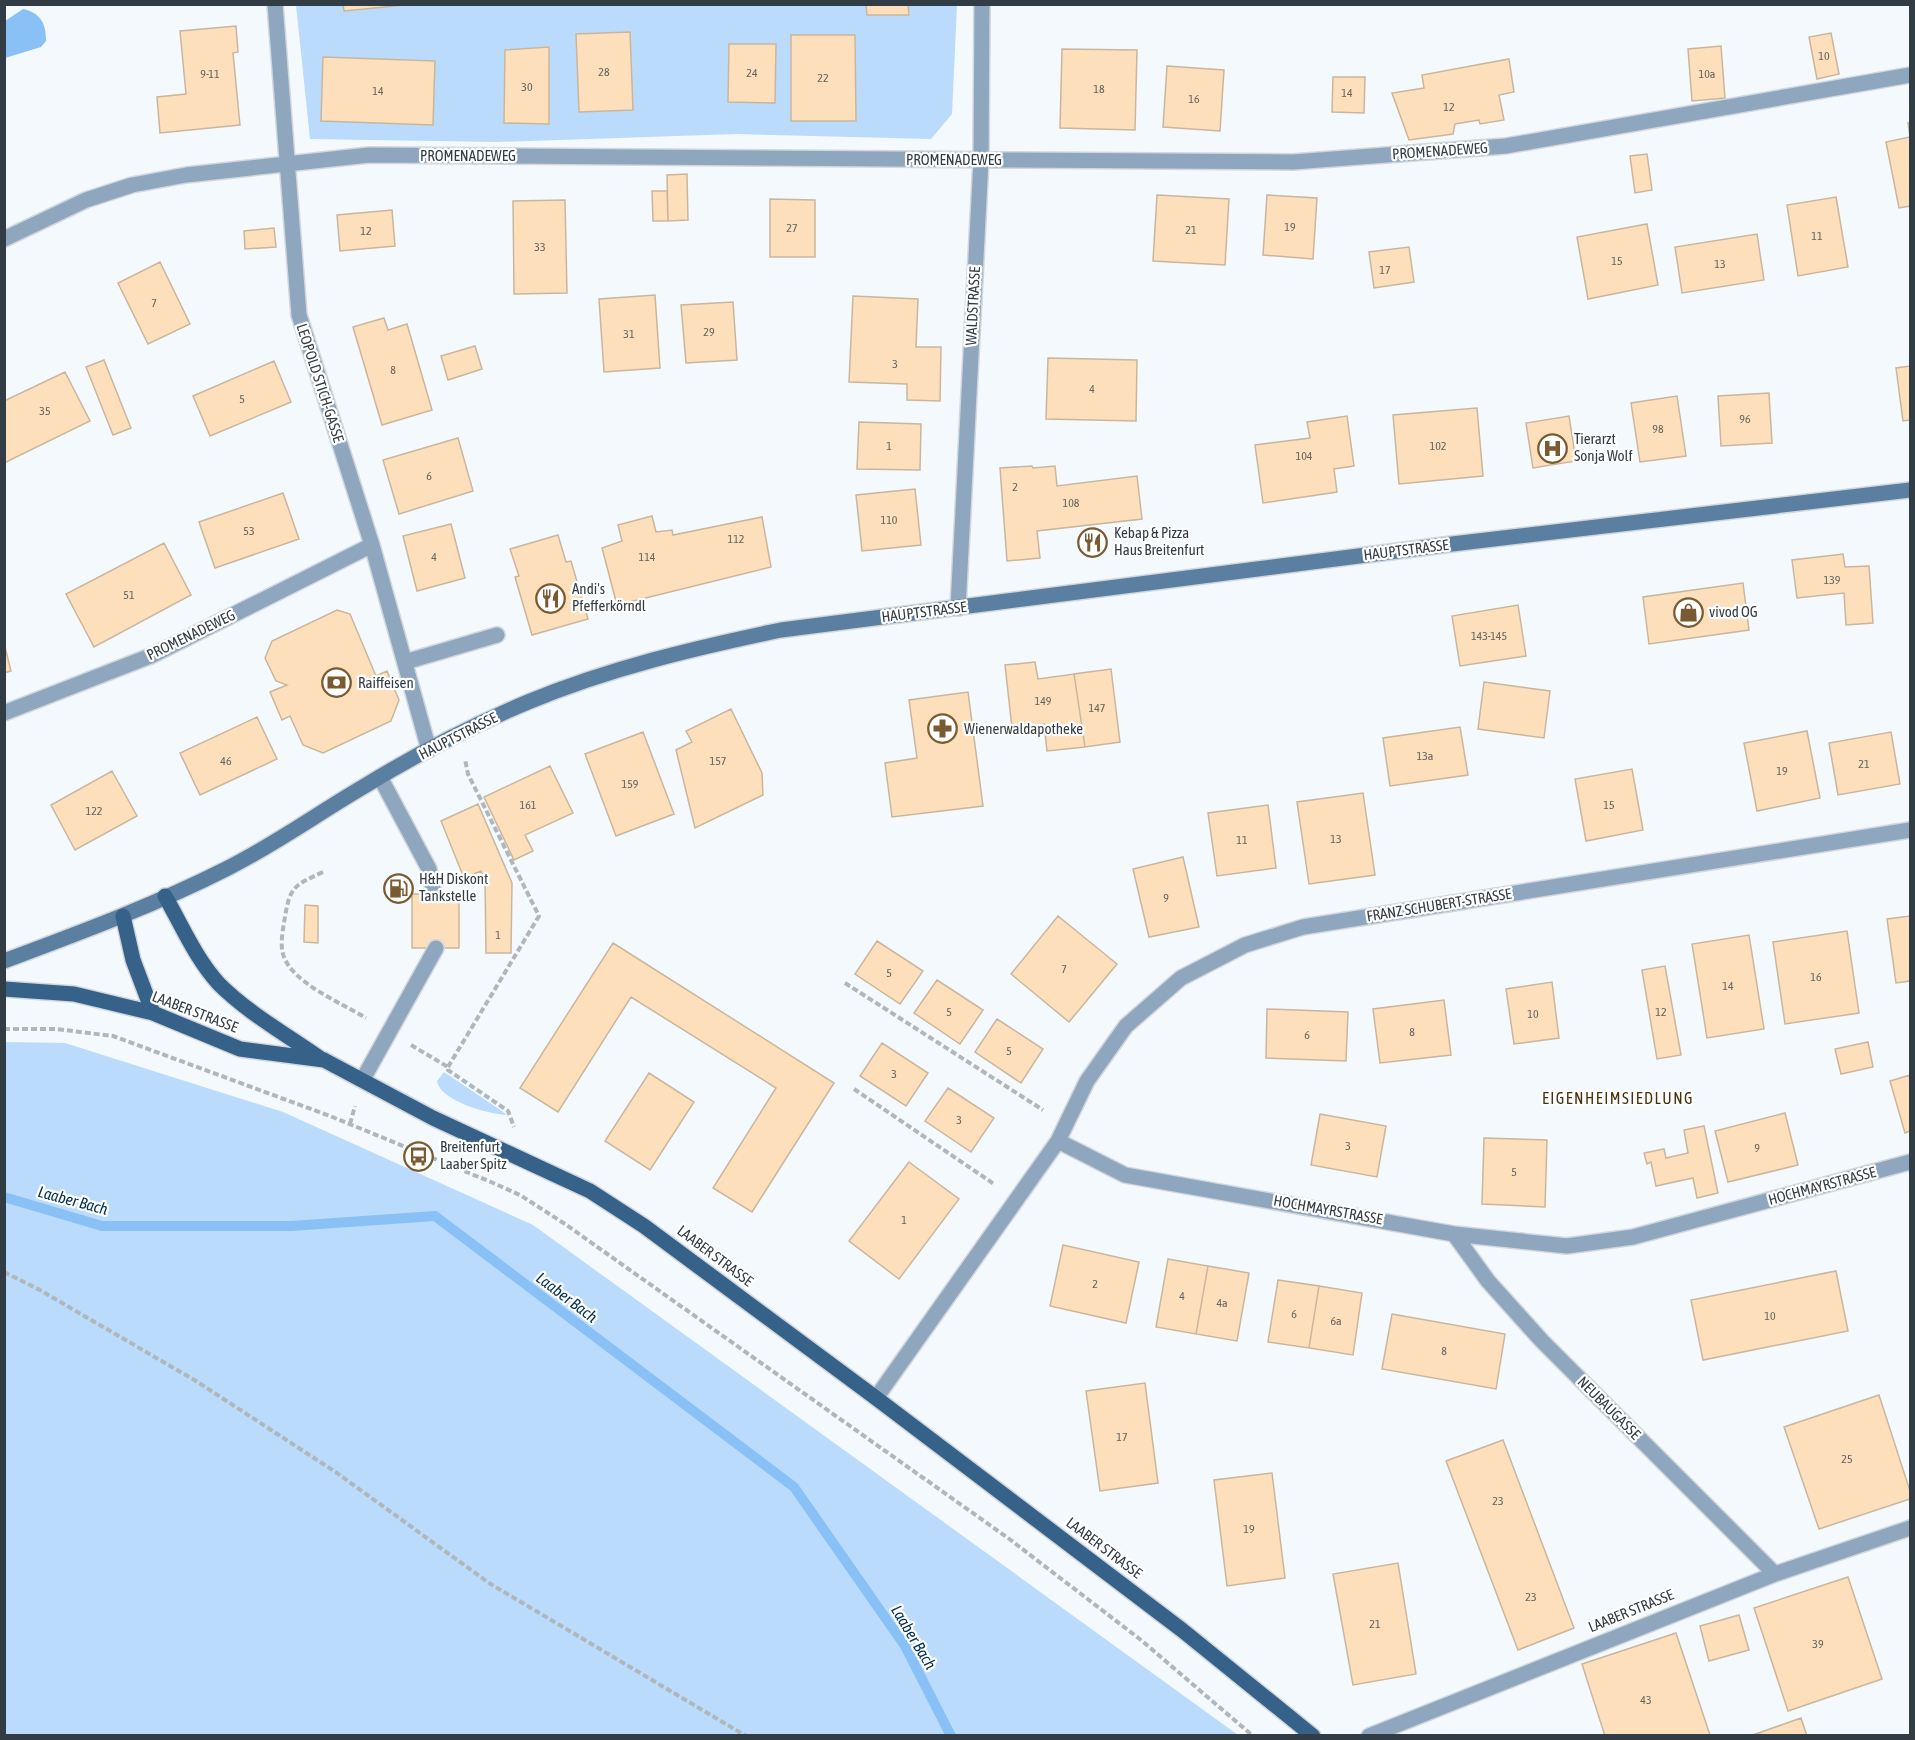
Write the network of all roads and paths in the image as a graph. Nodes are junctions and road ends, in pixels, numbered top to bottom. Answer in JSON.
{"nodes":[{"id":1,"x":275,"y":4,"type":"edge"},
{"id":2,"x":982,"y":4,"type":"edge"},
{"id":3,"x":1911,"y":75,"type":"edge"},
{"id":4,"x":981,"y":160,"type":"junction"},
{"id":5,"x":289,"y":163,"type":"junction"},
{"id":6,"x":4,"y":239,"type":"edge"},
{"id":7,"x":1911,"y":490,"type":"edge"},
{"id":8,"x":372,"y":545,"type":"junction"},
{"id":9,"x":958,"y":608,"type":"junction"},
{"id":10,"x":497,"y":635,"type":"dead end"},
{"id":11,"x":405,"y":662,"type":"junction"},
{"id":12,"x":4,"y":713,"type":"edge"},
{"id":13,"x":429,"y":750,"type":"junction"},
{"id":14,"x":464,"y":756,"type":"dead end"},
{"id":15,"x":381,"y":777,"type":"junction"},
{"id":16,"x":1911,"y":830,"type":"edge"},
{"id":17,"x":323,"y":872,"type":"dead end"},
{"id":18,"x":434,"y":894,"type":"dead end"},
{"id":19,"x":165,"y":896,"type":"junction"},
{"id":20,"x":123,"y":916,"type":"junction"},
{"id":21,"x":436,"y":948,"type":"dead end"},
{"id":22,"x":4,"y":961,"type":"edge"},
{"id":23,"x":845,"y":983,"type":"dead end"},
{"id":24,"x":4,"y":989,"type":"edge"},
{"id":25,"x":153,"y":1013,"type":"junction"},
{"id":26,"x":4,"y":1029,"type":"edge"},
{"id":27,"x":390,"y":1032,"type":"junction"},
{"id":28,"x":324,"y":1060,"type":"junction"},
{"id":29,"x":448,"y":1067,"type":"junction"},
{"id":30,"x":363,"y":1079,"type":"junction"},
{"id":31,"x":854,"y":1089,"type":"dead end"},
{"id":32,"x":1066,"y":1125,"type":"junction"},
{"id":33,"x":1058,"y":1141,"type":"junction"},
{"id":34,"x":525,"y":1159,"type":"junction"},
{"id":35,"x":1911,"y":1162,"type":"edge"},
{"id":36,"x":1017,"y":1200,"type":"junction"},
{"id":37,"x":1454,"y":1234,"type":"junction"},
{"id":38,"x":4,"y":1272,"type":"edge"},
{"id":39,"x":876,"y":1398,"type":"junction"},
{"id":40,"x":1911,"y":1528,"type":"edge"},
{"id":41,"x":1775,"y":1574,"type":"junction"},
{"id":42,"x":746,"y":1736,"type":"edge"},
{"id":43,"x":1253,"y":1736,"type":"edge"},
{"id":44,"x":1313,"y":1736,"type":"edge"},
{"id":45,"x":1369,"y":1736,"type":"edge"}],
"edges":[{"from":1,"to":5,"type":"street","name":"LEOPOLD STICH-GASSE"},
{"from":2,"to":4,"type":"street","name":"WALDSTRASSE"},
{"from":3,"to":4,"type":"street","name":"PROMENADEWEG"},
{"from":4,"to":5,"type":"street","name":"PROMENADEWEG"},
{"from":4,"to":9,"type":"street","name":"WALDSTRASSE"},
{"from":5,"to":6,"type":"street","name":"PROMENADEWEG"},
{"from":5,"to":8,"type":"street","name":"LEOPOLD STICH-GASSE"},
{"from":7,"to":9,"type":"main road","name":"HAUPTSTRASSE"},
{"from":8,"to":11,"type":"street","name":"LEOPOLD STICH-GASSE"},
{"from":8,"to":12,"type":"street","name":"PROMENADEWEG"},
{"from":9,"to":13,"type":"main road","name":"HAUPTSTRASSE"},
{"from":10,"to":11,"type":"street"},
{"from":11,"to":13,"type":"street","name":"LEOPOLD STICH-GASSE"},
{"from":13,"to":15,"type":"main road","name":"HAUPTSTRASSE"},
{"from":14,"to":29,"type":"path"},
{"from":15,"to":18,"type":"street"},
{"from":15,"to":19,"type":"main road","name":"HAUPTSTRASSE"},
{"from":16,"to":32,"type":"street","name":"FRANZ SCHUBERT-STRASSE"},
{"from":17,"to":27,"type":"path"},
{"from":19,"to":20,"type":"main road","name":"HAUPTSTRASSE"},
{"from":19,"to":28,"type":"main road"},
{"from":20,"to":22,"type":"main road","name":"HAUPTSTRASSE"},
{"from":20,"to":25,"type":"main road"},
{"from":21,"to":27,"type":"street"},
{"from":23,"to":32,"type":"path"},
{"from":24,"to":25,"type":"main road","name":"LAABER STRASSE"},
{"from":25,"to":28,"type":"main road","name":"LAABER STRASSE"},
{"from":26,"to":43,"type":"path"},
{"from":27,"to":29,"type":"path"},
{"from":27,"to":30,"type":"street"},
{"from":28,"to":30,"type":"main road","name":"LAABER STRASSE"},
{"from":29,"to":34,"type":"path"},
{"from":30,"to":34,"type":"main road","name":"LAABER STRASSE"},
{"from":31,"to":36,"type":"path"},
{"from":32,"to":33,"type":"street","name":"FRANZ SCHUBERT-STRASSE"},
{"from":33,"to":36,"type":"street"},
{"from":33,"to":37,"type":"street","name":"HOCHMAYRSTRASSE"},
{"from":34,"to":39,"type":"main road","name":"LAABER STRASSE"},
{"from":35,"to":37,"type":"street","name":"HOCHMAYRSTRASSE"},
{"from":36,"to":39,"type":"street"},
{"from":37,"to":41,"type":"street","name":"NEUBAUGASSE"},
{"from":38,"to":42,"type":"path"},
{"from":39,"to":44,"type":"main road","name":"LAABER STRASSE"},
{"from":40,"to":41,"type":"street","name":"LAABER STRASSE"},
{"from":41,"to":45,"type":"street","name":"LAABER STRASSE"}]}
